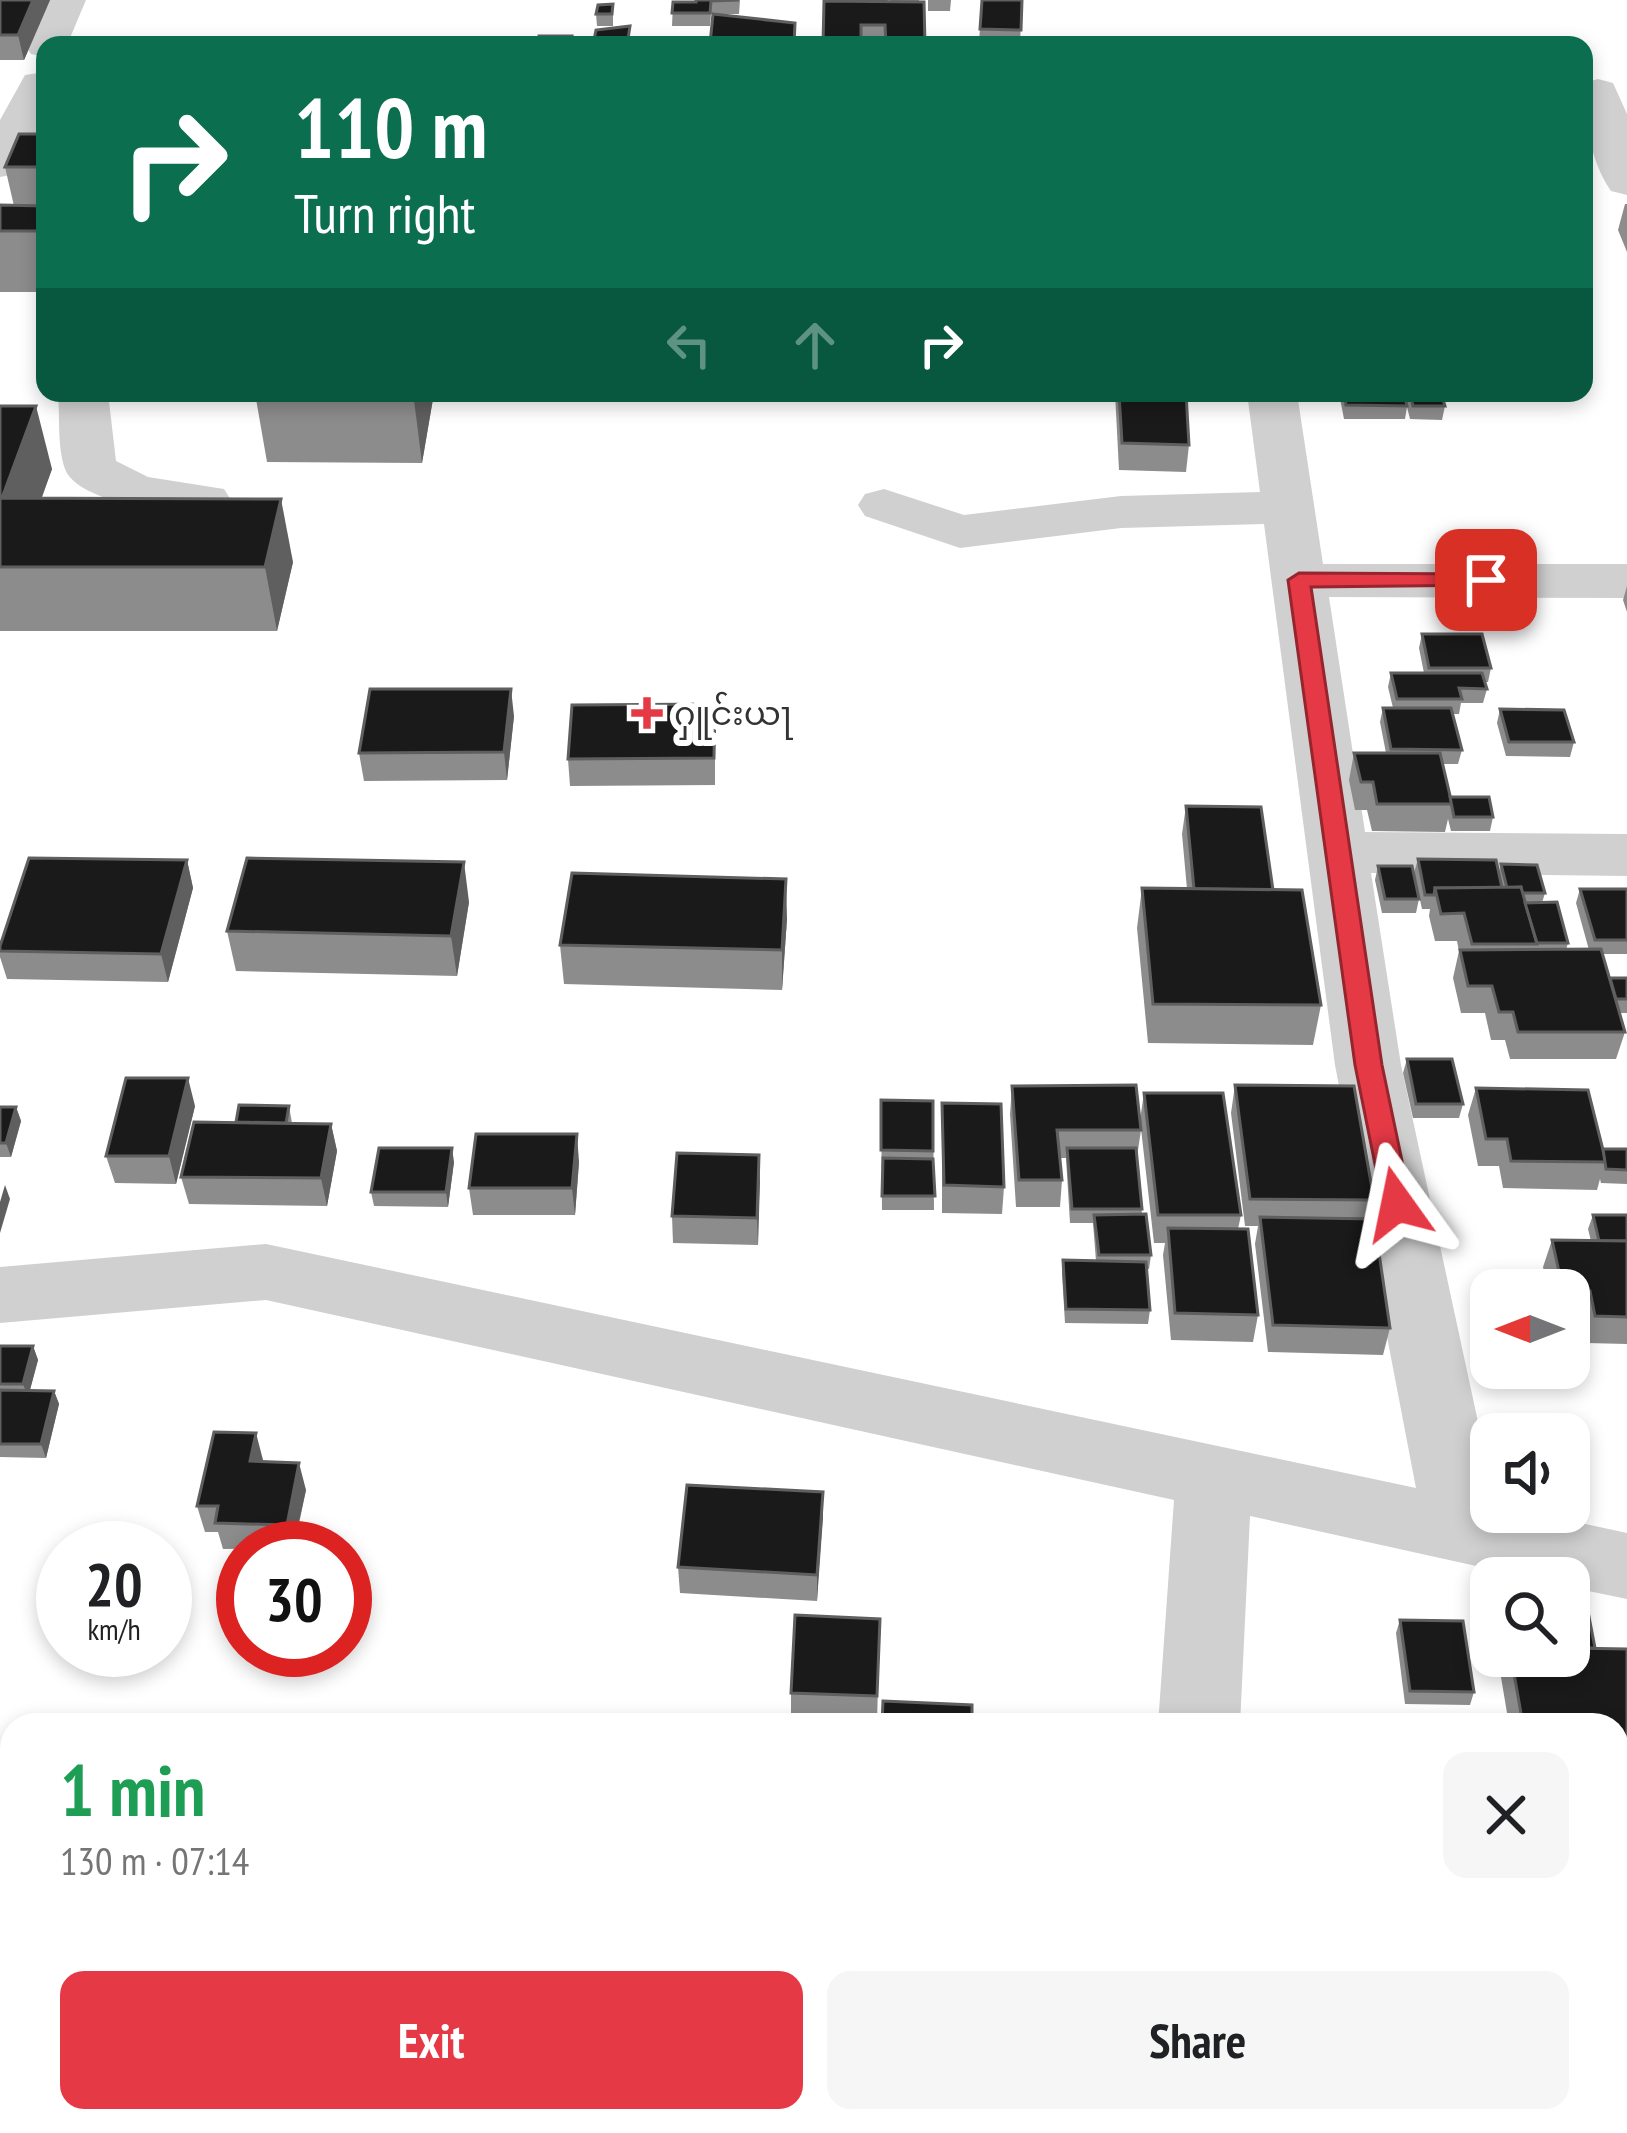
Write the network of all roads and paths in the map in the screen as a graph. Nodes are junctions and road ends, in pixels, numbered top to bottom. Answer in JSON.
{"nodes":[{"id":1,"x":65,"y":0,"type":"edge"},
{"id":2,"x":49,"y":36,"type":"edge"},
{"id":3,"x":34,"y":71,"type":"edge"},
{"id":4,"x":1603,"y":92,"type":"edge"},
{"id":5,"x":0,"y":164,"type":"edge"},
{"id":6,"x":1627,"y":181,"type":"edge"},
{"id":7,"x":84,"y":402,"type":"edge"},
{"id":8,"x":1273,"y":402,"type":"edge"},
{"id":9,"x":205,"y":500,"type":"edge"},
{"id":10,"x":884,"y":505,"type":"dead end"},
{"id":11,"x":1289,"y":507,"type":"junction"},
{"id":12,"x":1299,"y":580,"type":"junction"},
{"id":13,"x":1627,"y":581,"type":"edge"},
{"id":14,"x":1342,"y":852,"type":"junction"},
{"id":15,"x":1627,"y":854,"type":"edge"},
{"id":16,"x":0,"y":1294,"type":"edge"},
{"id":17,"x":1214,"y":1474,"type":"junction"},
{"id":18,"x":1463,"y":1530,"type":"junction"},
{"id":19,"x":1627,"y":1566,"type":"edge"},
{"id":20,"x":1200,"y":1713,"type":"edge"}],
"edges":[{"from":1,"to":2,"type":"street"},
{"from":3,"to":5,"type":"street"},
{"from":4,"to":6,"type":"street"},
{"from":7,"to":9,"type":"street"},
{"from":8,"to":11,"type":"street"},
{"from":10,"to":11,"type":"street"},
{"from":11,"to":12,"type":"street"},
{"from":12,"to":13,"type":"street"},
{"from":12,"to":14,"type":"street"},
{"from":14,"to":15,"type":"street"},
{"from":14,"to":18,"type":"street"},
{"from":16,"to":17,"type":"street"},
{"from":17,"to":18,"type":"street"},
{"from":17,"to":20,"type":"street"},
{"from":18,"to":19,"type":"street"}]}
